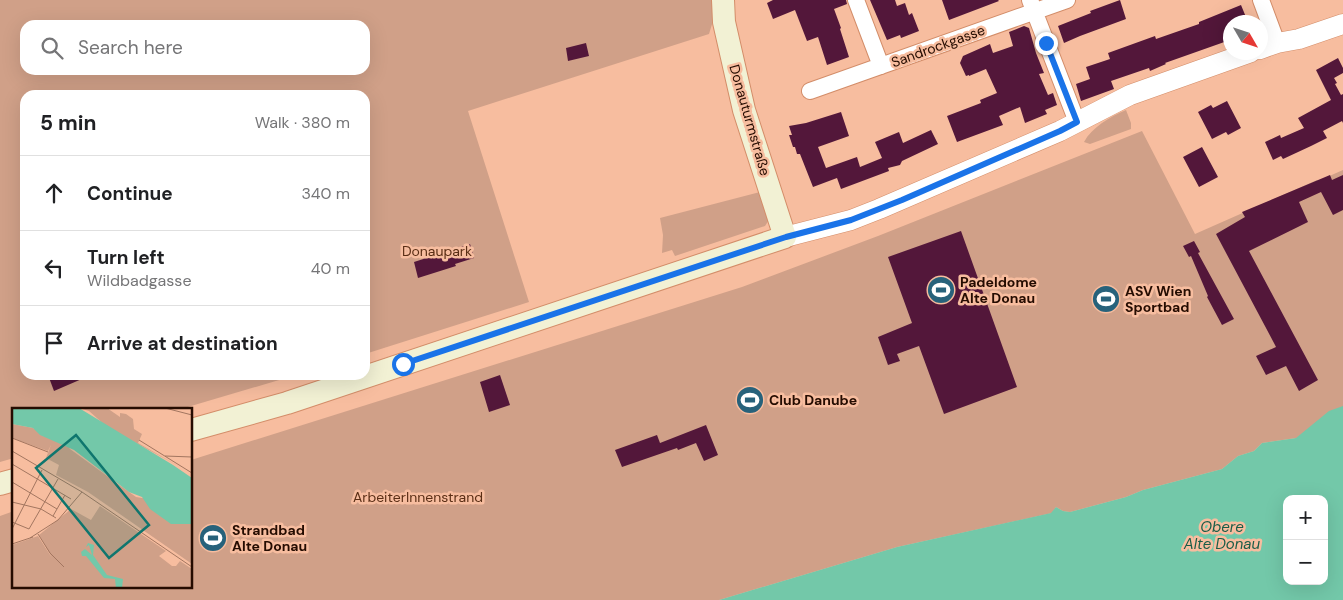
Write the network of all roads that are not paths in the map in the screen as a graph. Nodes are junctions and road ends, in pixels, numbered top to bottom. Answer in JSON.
{"nodes":[{"id":1,"x":723,"y":0,"type":"edge"},
{"id":2,"x":856,"y":0,"type":"edge"},
{"id":3,"x":1066,"y":0,"type":"edge"},
{"id":4,"x":1261,"y":0,"type":"edge"},
{"id":5,"x":1032,"y":6,"type":"edge"},
{"id":6,"x":1263,"y":15,"type":"edge"},
{"id":7,"x":1343,"y":24,"type":"edge"},
{"id":8,"x":1268,"y":46,"type":"edge"},
{"id":9,"x":1228,"y":60,"type":"edge"},
{"id":10,"x":881,"y":66,"type":"junction"},
{"id":11,"x":810,"y":91,"type":"dead end"},
{"id":12,"x":1077,"y":122,"type":"junction"},
{"id":13,"x":786,"y":237,"type":"junction"},
{"id":14,"x":370,"y":375,"type":"edge"},
{"id":15,"x":356,"y":380,"type":"edge"},
{"id":16,"x":192,"y":430,"type":"edge"}],
"edges":[{"from":1,"to":13,"type":"main road","name":"Donauturmstraße"},
{"from":2,"to":10,"type":"street"},
{"from":3,"to":5,"type":"street","name":"Sandrockgasse"},
{"from":4,"to":6,"type":"street"},
{"from":5,"to":10,"type":"street","name":"Sandrockgasse"},
{"from":5,"to":12,"type":"street"},
{"from":7,"to":8,"type":"street"},
{"from":9,"to":12,"type":"street"},
{"from":10,"to":11,"type":"street","name":"Sandrockgasse"},
{"from":12,"to":13,"type":"street"},
{"from":13,"to":14,"type":"main road"},
{"from":15,"to":16,"type":"main road"}]}
